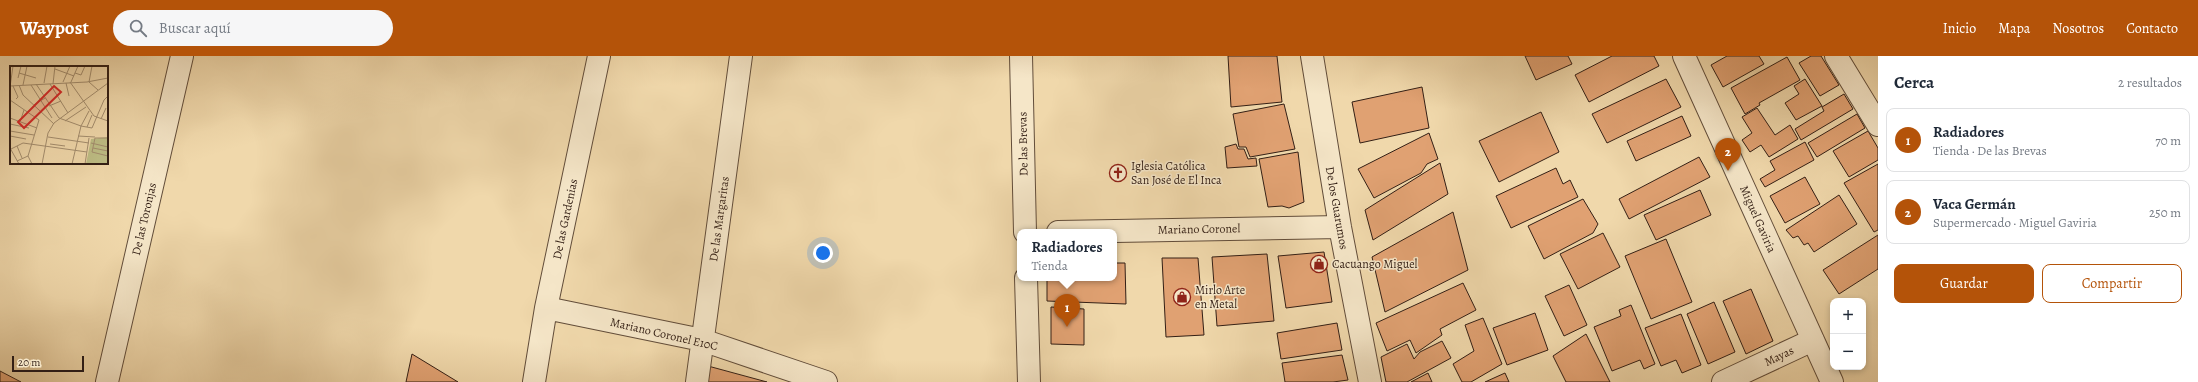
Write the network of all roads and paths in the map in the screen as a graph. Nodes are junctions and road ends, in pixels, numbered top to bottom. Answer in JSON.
{"nodes":[{"id":1,"x":182,"y":56,"type":"edge"},
{"id":2,"x":599,"y":56,"type":"edge"},
{"id":3,"x":741,"y":56,"type":"edge"},
{"id":4,"x":1021,"y":56,"type":"edge"},
{"id":5,"x":1312,"y":56,"type":"edge"},
{"id":6,"x":1684,"y":56,"type":"edge"},
{"id":7,"x":1836,"y":56,"type":"edge"},
{"id":8,"x":1878,"y":124,"type":"edge"},
{"id":9,"x":1340,"y":227,"type":"junction"},
{"id":10,"x":1025,"y":229,"type":"edge"},
{"id":11,"x":1117,"y":231,"type":"edge"},
{"id":12,"x":1026,"y":281,"type":"edge"},
{"id":13,"x":546,"y":308,"type":"junction"},
{"id":14,"x":702,"y":340,"type":"junction"},
{"id":15,"x":1813,"y":340,"type":"junction"},
{"id":16,"x":106,"y":382,"type":"edge"},
{"id":17,"x":534,"y":382,"type":"edge"},
{"id":18,"x":696,"y":382,"type":"edge"},
{"id":19,"x":826,"y":382,"type":"edge"},
{"id":20,"x":1029,"y":382,"type":"edge"},
{"id":21,"x":1370,"y":382,"type":"edge"},
{"id":22,"x":1723,"y":382,"type":"edge"},
{"id":23,"x":1832,"y":382,"type":"edge"}],
"edges":[{"from":1,"to":16,"type":"street","name":"De las Toronjas"},
{"from":2,"to":13,"type":"street","name":"De las Gardenias"},
{"from":3,"to":14,"type":"street","name":"De las Margaritas"},
{"from":4,"to":10,"type":"street","name":"De las Brevas"},
{"from":5,"to":9,"type":"street","name":"De los Guarumos"},
{"from":6,"to":15,"type":"street","name":"Miguel Gaviria"},
{"from":7,"to":8,"type":"street"},
{"from":9,"to":11,"type":"street","name":"Mariano Coronel"},
{"from":9,"to":21,"type":"street","name":"De los Guarumos"},
{"from":12,"to":20,"type":"street"},
{"from":13,"to":14,"type":"street","name":"Mariano Coronel E10C"},
{"from":13,"to":17,"type":"street","name":"De las Gardenias"},
{"from":14,"to":18,"type":"street","name":"De las Margaritas"},
{"from":14,"to":19,"type":"street","name":"Mariano Coronel E10C"},
{"from":15,"to":22,"type":"street","name":"Mayas"},
{"from":15,"to":23,"type":"street","name":"Miguel Gaviria"}]}
